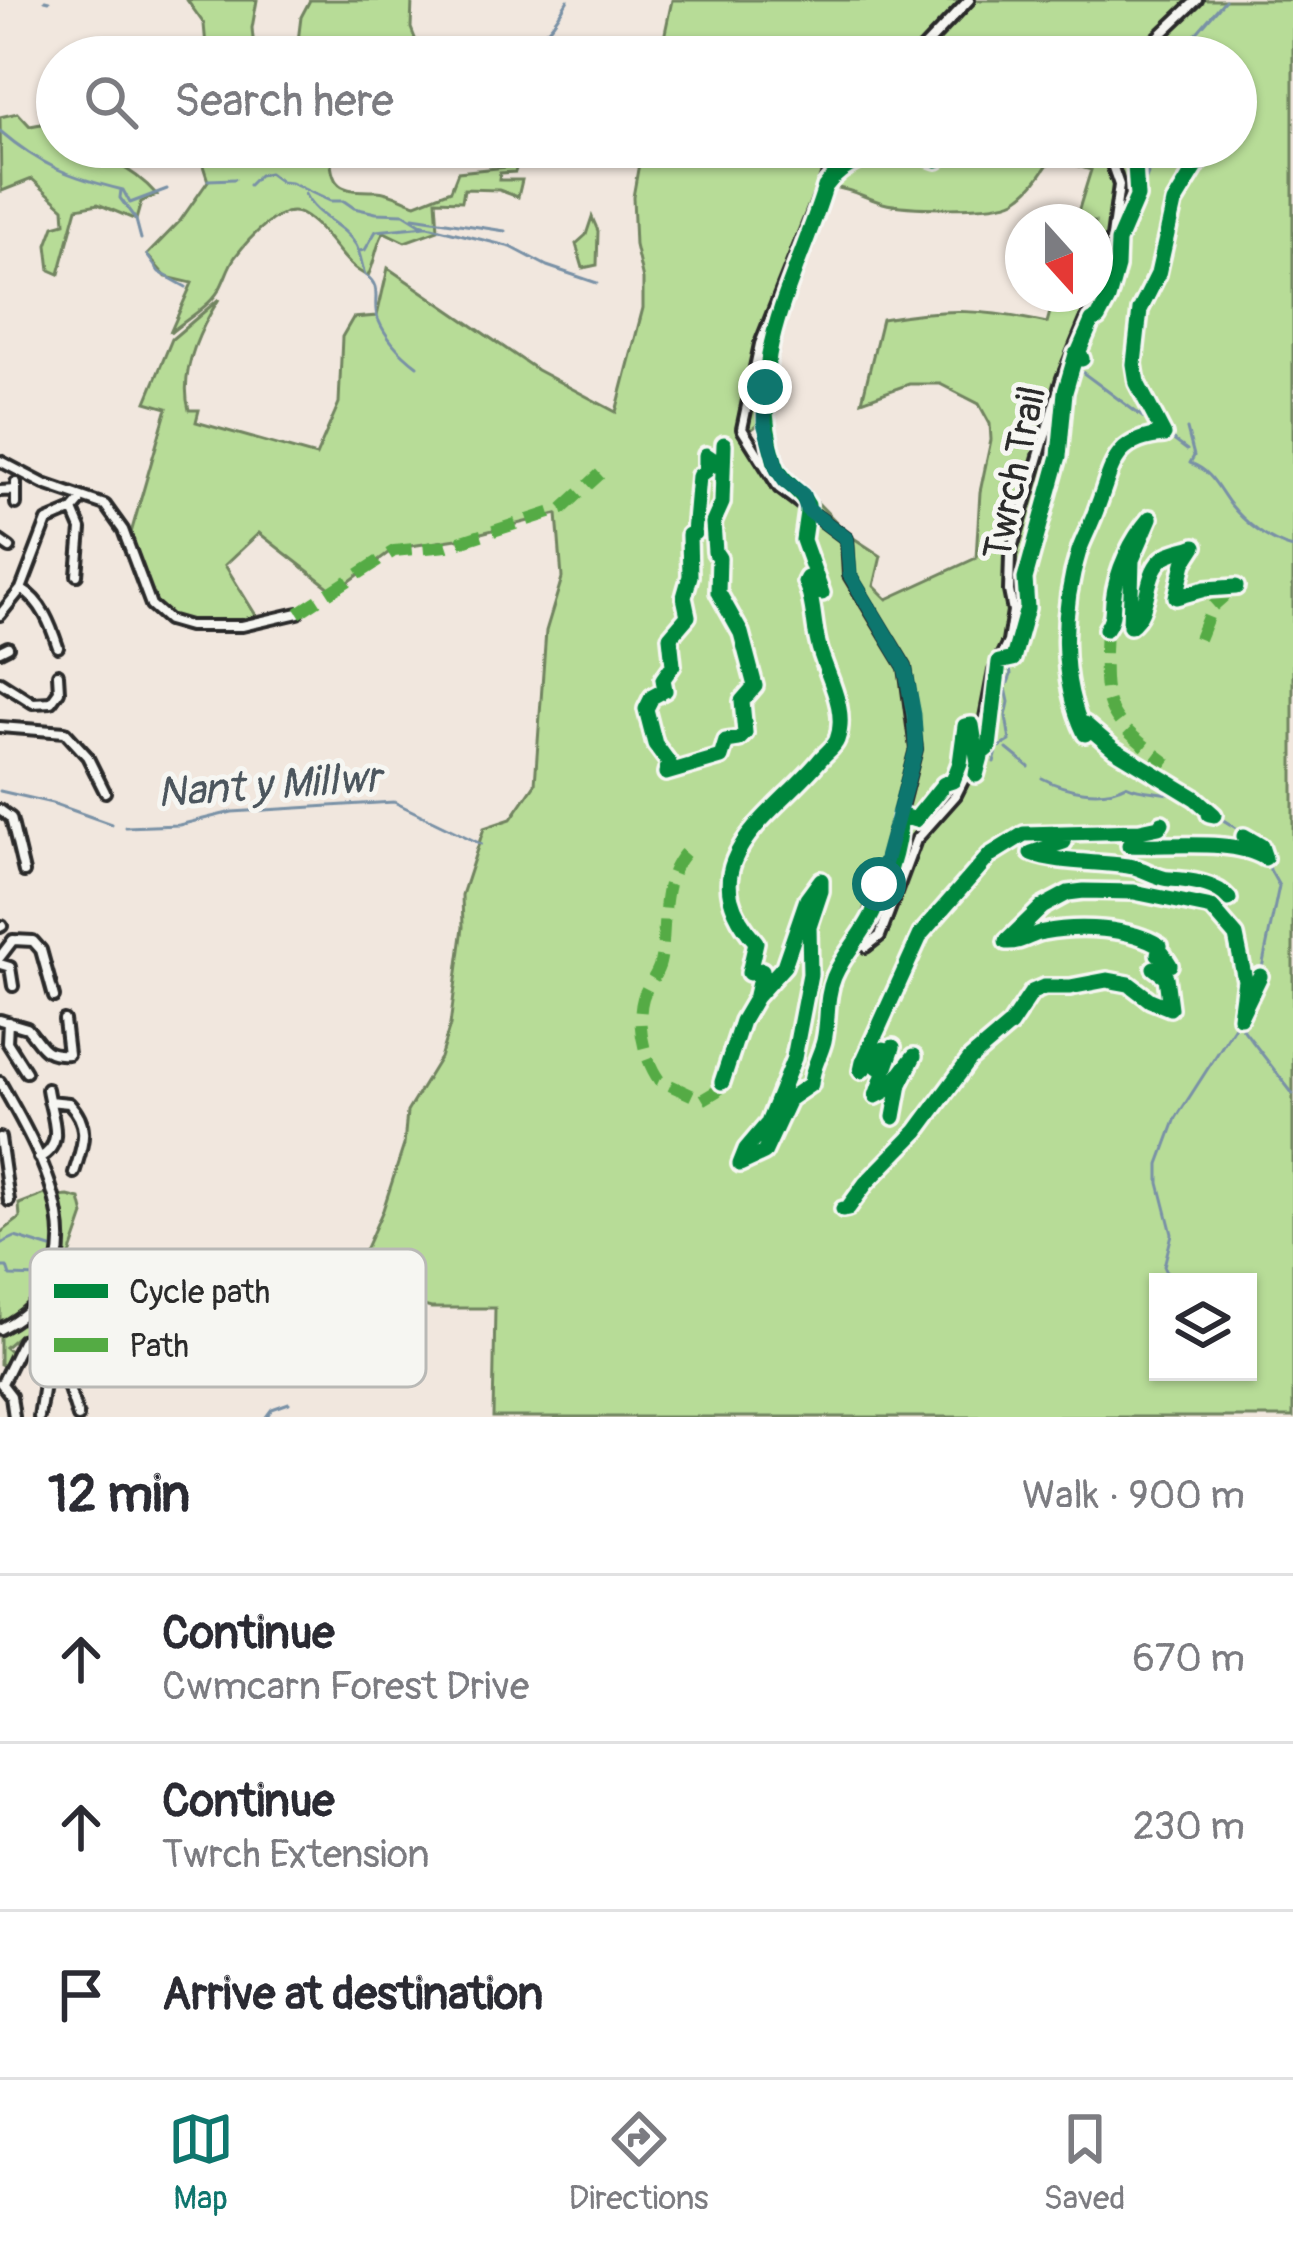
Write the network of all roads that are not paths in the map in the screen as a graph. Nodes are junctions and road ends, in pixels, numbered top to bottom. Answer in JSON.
{"nodes":[{"id":1,"x":969,"y":0,"type":"edge"},
{"id":2,"x":1197,"y":0,"type":"edge"},
{"id":3,"x":936,"y":36,"type":"edge"},
{"id":4,"x":1159,"y":36,"type":"edge"},
{"id":5,"x":830,"y":168,"type":"edge"},
{"id":6,"x":1114,"y":168,"type":"edge"},
{"id":7,"x":0,"y":461,"type":"edge"},
{"id":8,"x":0,"y":490,"type":"edge"},
{"id":9,"x":16,"y":504,"type":"dead end"},
{"id":10,"x":75,"y":568,"type":"dead end"},
{"id":11,"x":22,"y":590,"type":"junction"},
{"id":12,"x":298,"y":613,"type":"dead end"},
{"id":13,"x":0,"y":615,"type":"edge"},
{"id":14,"x":54,"y":642,"type":"dead end"},
{"id":15,"x":58,"y":674,"type":"dead end"},
{"id":16,"x":0,"y":682,"type":"edge"},
{"id":17,"x":51,"y":702,"type":"junction"},
{"id":18,"x":56,"y":713,"type":"dead end"},
{"id":19,"x":0,"y":727,"type":"edge"},
{"id":20,"x":105,"y":792,"type":"dead end"},
{"id":21,"x":0,"y":810,"type":"edge"},
{"id":22,"x":21,"y":870,"type":"dead end"},
{"id":23,"x":1,"y":953,"type":"edge"},
{"id":24,"x":13,"y":986,"type":"dead end"},
{"id":25,"x":54,"y":997,"type":"dead end"},
{"id":26,"x":64,"y":1020,"type":"dead end"},
{"id":27,"x":4,"y":1021,"type":"edge"},
{"id":28,"x":22,"y":1070,"type":"dead end"},
{"id":29,"x":0,"y":1082,"type":"edge"},
{"id":30,"x":46,"y":1089,"type":"dead end"},
{"id":31,"x":49,"y":1101,"type":"junction"},
{"id":32,"x":14,"y":1108,"type":"junction"},
{"id":33,"x":4,"y":1114,"type":"dead end"},
{"id":34,"x":0,"y":1138,"type":"edge"},
{"id":35,"x":39,"y":1158,"type":"junction"},
{"id":36,"x":78,"y":1167,"type":"dead end"},
{"id":37,"x":12,"y":1196,"type":"dead end"},
{"id":38,"x":60,"y":1249,"type":"edge"},
{"id":39,"x":30,"y":1310,"type":"edge"},
{"id":40,"x":0,"y":1329,"type":"edge"},
{"id":41,"x":23,"y":1340,"type":"dead end"},
{"id":42,"x":1,"y":1383,"type":"edge"},
{"id":43,"x":44,"y":1387,"type":"edge"},
{"id":44,"x":67,"y":1387,"type":"edge"},
{"id":45,"x":14,"y":1417,"type":"edge"},
{"id":46,"x":39,"y":1417,"type":"edge"},
{"id":47,"x":78,"y":1417,"type":"edge"}],
"edges":[{"from":1,"to":3,"type":"street"},
{"from":2,"to":4,"type":"street"},
{"from":5,"to":6,"type":"street"},
{"from":7,"to":12,"type":"street"},
{"from":8,"to":9,"type":"street"},
{"from":10,"to":11,"type":"street"},
{"from":11,"to":13,"type":"street"},
{"from":11,"to":14,"type":"street"},
{"from":15,"to":17,"type":"street"},
{"from":16,"to":17,"type":"street"},
{"from":17,"to":18,"type":"street"},
{"from":19,"to":20,"type":"street"},
{"from":21,"to":22,"type":"street"},
{"from":23,"to":24,"type":"street"},
{"from":23,"to":25,"type":"street"},
{"from":26,"to":27,"type":"street"},
{"from":27,"to":28,"type":"street"},
{"from":29,"to":32,"type":"street"},
{"from":30,"to":31,"type":"street"},
{"from":31,"to":35,"type":"street"},
{"from":31,"to":36,"type":"street"},
{"from":32,"to":33,"type":"street"},
{"from":32,"to":35,"type":"street"},
{"from":34,"to":37,"type":"street"},
{"from":35,"to":38,"type":"street"},
{"from":39,"to":40,"type":"street"},
{"from":41,"to":42,"type":"street"},
{"from":42,"to":45,"type":"street"},
{"from":43,"to":46,"type":"street"},
{"from":44,"to":47,"type":"street"}]}
